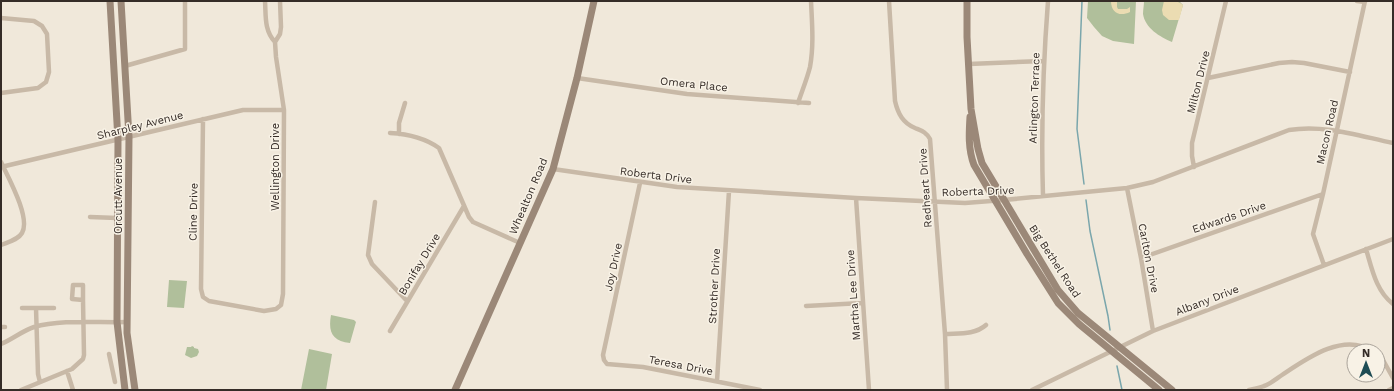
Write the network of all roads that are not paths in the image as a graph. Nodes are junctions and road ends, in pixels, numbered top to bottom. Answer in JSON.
{"nodes":[{"id":1,"x":110,"y":1,"type":"edge"},
{"id":2,"x":121,"y":1,"type":"edge"},
{"id":3,"x":185,"y":1,"type":"edge"},
{"id":4,"x":266,"y":1,"type":"edge"},
{"id":5,"x":280,"y":1,"type":"edge"},
{"id":6,"x":594,"y":1,"type":"edge"},
{"id":7,"x":811,"y":1,"type":"edge"},
{"id":8,"x":889,"y":1,"type":"edge"},
{"id":9,"x":967,"y":1,"type":"edge"},
{"id":10,"x":1048,"y":1,"type":"edge"},
{"id":11,"x":1226,"y":1,"type":"edge"},
{"id":12,"x":1357,"y":1,"type":"edge"},
{"id":13,"x":1365,"y":2,"type":"edge"},
{"id":14,"x":1,"y":18,"type":"edge"},
{"id":15,"x":275,"y":42,"type":"junction"},
{"id":16,"x":1043,"y":61,"type":"junction"},
{"id":17,"x":969,"y":64,"type":"junction"},
{"id":18,"x":125,"y":66,"type":"junction"},
{"id":19,"x":1350,"y":72,"type":"junction"},
{"id":20,"x":577,"y":78,"type":"junction"},
{"id":21,"x":1208,"y":78,"type":"junction"},
{"id":22,"x":1,"y":93,"type":"edge"},
{"id":23,"x":405,"y":102,"type":"dead end"},
{"id":24,"x":798,"y":103,"type":"junction"},
{"id":25,"x":809,"y":103,"type":"dead end"},
{"id":26,"x":971,"y":108,"type":"junction"},
{"id":27,"x":284,"y":110,"type":"junction"},
{"id":28,"x":203,"y":119,"type":"junction"},
{"id":29,"x":1336,"y":131,"type":"junction"},
{"id":30,"x":390,"y":133,"type":"dead end"},
{"id":31,"x":399,"y":134,"type":"junction"},
{"id":32,"x":129,"y":137,"type":"junction"},
{"id":33,"x":118,"y":140,"type":"junction"},
{"id":34,"x":1393,"y":143,"type":"edge"},
{"id":35,"x":2,"y":166,"type":"edge"},
{"id":36,"x":1194,"y":167,"type":"junction"},
{"id":37,"x":552,"y":169,"type":"junction"},
{"id":38,"x":640,"y":183,"type":"junction"},
{"id":39,"x":1127,"y":188,"type":"junction"},
{"id":40,"x":728,"y":191,"type":"junction"},
{"id":41,"x":1323,"y":194,"type":"junction"},
{"id":42,"x":1043,"y":196,"type":"junction"},
{"id":43,"x":856,"y":198,"type":"junction"},
{"id":44,"x":1004,"y":200,"type":"junction"},
{"id":45,"x":935,"y":201,"type":"junction"},
{"id":46,"x":995,"y":201,"type":"junction"},
{"id":47,"x":375,"y":202,"type":"dead end"},
{"id":48,"x":464,"y":206,"type":"junction"},
{"id":49,"x":90,"y":217,"type":"dead end"},
{"id":50,"x":117,"y":218,"type":"junction"},
{"id":51,"x":1393,"y":239,"type":"edge"},
{"id":52,"x":520,"y":243,"type":"junction"},
{"id":53,"x":1,"y":245,"type":"edge"},
{"id":54,"x":1366,"y":249,"type":"junction"},
{"id":55,"x":1141,"y":258,"type":"junction"},
{"id":56,"x":1324,"y":265,"type":"junction"},
{"id":57,"x":1054,"y":282,"type":"junction"},
{"id":58,"x":1047,"y":286,"type":"junction"},
{"id":59,"x":83,"y":300,"type":"dead end"},
{"id":60,"x":209,"y":301,"type":"joint"},
{"id":61,"x":407,"y":301,"type":"junction"},
{"id":62,"x":862,"y":304,"type":"junction"},
{"id":63,"x":1393,"y":304,"type":"edge"},
{"id":64,"x":806,"y":306,"type":"dead end"},
{"id":65,"x":22,"y":308,"type":"dead end"},
{"id":66,"x":36,"y":308,"type":"junction"},
{"id":67,"x":54,"y":308,"type":"dead end"},
{"id":68,"x":117,"y":322,"type":"junction"},
{"id":69,"x":127,"y":322,"type":"junction"},
{"id":70,"x":83,"y":323,"type":"junction"},
{"id":71,"x":986,"y":325,"type":"dead end"},
{"id":72,"x":36,"y":326,"type":"junction"},
{"id":73,"x":390,"y":331,"type":"dead end"},
{"id":74,"x":1153,"y":331,"type":"junction"},
{"id":75,"x":945,"y":334,"type":"junction"},
{"id":76,"x":1,"y":344,"type":"edge"},
{"id":77,"x":1346,"y":345,"type":"edge"},
{"id":78,"x":1119,"y":347,"type":"junction"},
{"id":79,"x":1112,"y":350,"type":"junction"},
{"id":80,"x":109,"y":354,"type":"dead end"},
{"id":81,"x":603,"y":355,"type":"joint"},
{"id":82,"x":121,"y":359,"type":"junction"},
{"id":83,"x":111,"y":360,"type":"junction"},
{"id":84,"x":1386,"y":365,"type":"edge"},
{"id":85,"x":67,"y":370,"type":"junction"},
{"id":86,"x":1393,"y":378,"type":"edge"},
{"id":87,"x":717,"y":381,"type":"junction"},
{"id":88,"x":40,"y":382,"type":"junction"},
{"id":89,"x":115,"y":382,"type":"dead end"},
{"id":90,"x":1393,"y":388,"type":"edge"},
{"id":91,"x":21,"y":390,"type":"edge"},
{"id":92,"x":73,"y":390,"type":"edge"},
{"id":93,"x":125,"y":390,"type":"edge"},
{"id":94,"x":134,"y":390,"type":"edge"},
{"id":95,"x":455,"y":390,"type":"edge"},
{"id":96,"x":760,"y":390,"type":"edge"},
{"id":97,"x":869,"y":390,"type":"edge"},
{"id":98,"x":947,"y":390,"type":"edge"},
{"id":99,"x":1032,"y":390,"type":"edge"},
{"id":100,"x":1159,"y":390,"type":"edge"},
{"id":101,"x":1172,"y":390,"type":"edge"},
{"id":102,"x":1249,"y":390,"type":"edge"},
{"id":103,"x":1389,"y":390,"type":"edge"}],
"edges":[{"from":1,"to":33,"type":"main road","name":"Orcutt Avenue"},
{"from":2,"to":18,"type":"main road","name":"Orcutt Avenue"},
{"from":3,"to":18,"type":"street"},
{"from":4,"to":15,"type":"street","name":"Wellington Drive"},
{"from":5,"to":15,"type":"street","name":"Wellington Drive"},
{"from":6,"to":20,"type":"main road","name":"Whealton Road"},
{"from":7,"to":24,"type":"street"},
{"from":8,"to":45,"type":"street","name":"Redheart Drive"},
{"from":9,"to":17,"type":"main road","name":"Big Bethel Road"},
{"from":10,"to":16,"type":"street","name":"Arlington Terrace"},
{"from":11,"to":21,"type":"street","name":"Milton Drive"},
{"from":12,"to":13,"type":"street"},
{"from":13,"to":19,"type":"street","name":"Macon Road"},
{"from":14,"to":22,"type":"street"},
{"from":15,"to":27,"type":"street","name":"Wellington Drive"},
{"from":16,"to":17,"type":"street"},
{"from":16,"to":42,"type":"street","name":"Arlington Terrace"},
{"from":17,"to":26,"type":"main road","name":"Big Bethel Road"},
{"from":18,"to":32,"type":"main road","name":"Orcutt Avenue"},
{"from":19,"to":21,"type":"street"},
{"from":19,"to":29,"type":"street","name":"Macon Road"},
{"from":20,"to":24,"type":"street","name":"Omera Place"},
{"from":20,"to":37,"type":"main road","name":"Whealton Road"},
{"from":21,"to":36,"type":"street","name":"Milton Drive"},
{"from":23,"to":31,"type":"street"},
{"from":24,"to":25,"type":"street","name":"Omera Place"},
{"from":26,"to":44,"type":"main road","name":"Big Bethel Road"},
{"from":26,"to":46,"type":"main road","name":"Big Bethel Road"},
{"from":27,"to":28,"type":"street","name":"Sharpley Avenue"},
{"from":27,"to":60,"type":"street","name":"Wellington Drive"},
{"from":28,"to":32,"type":"street","name":"Sharpley Avenue"},
{"from":28,"to":60,"type":"street","name":"Cline Drive"},
{"from":29,"to":34,"type":"street","name":"Roberta Drive"},
{"from":29,"to":36,"type":"street","name":"Roberta Drive"},
{"from":29,"to":41,"type":"street","name":"Macon Road"},
{"from":30,"to":31,"type":"street"},
{"from":31,"to":48,"type":"street"},
{"from":32,"to":33,"type":"street","name":"Sharpley Avenue"},
{"from":32,"to":69,"type":"main road","name":"Orcutt Avenue"},
{"from":33,"to":35,"type":"street","name":"Sharpley Avenue"},
{"from":33,"to":50,"type":"main road","name":"Orcutt Avenue"},
{"from":35,"to":53,"type":"street"},
{"from":36,"to":39,"type":"street","name":"Roberta Drive"},
{"from":37,"to":38,"type":"street","name":"Roberta Drive"},
{"from":37,"to":52,"type":"main road","name":"Whealton Road"},
{"from":38,"to":40,"type":"street","name":"Roberta Drive"},
{"from":38,"to":81,"type":"street","name":"Joy Drive"},
{"from":39,"to":42,"type":"street","name":"Roberta Drive"},
{"from":39,"to":55,"type":"street","name":"Carlton Drive"},
{"from":40,"to":43,"type":"street","name":"Roberta Drive"},
{"from":40,"to":87,"type":"street","name":"Strother Drive"},
{"from":41,"to":55,"type":"street","name":"Edwards Drive"},
{"from":41,"to":56,"type":"street","name":"Macon Road"},
{"from":42,"to":44,"type":"street","name":"Roberta Drive"},
{"from":43,"to":45,"type":"street","name":"Roberta Drive"},
{"from":43,"to":62,"type":"street","name":"Martha Lee Drive"},
{"from":44,"to":46,"type":"street","name":"Roberta Drive"},
{"from":44,"to":57,"type":"main road","name":"Big Bethel Road"},
{"from":45,"to":46,"type":"street","name":"Roberta Drive"},
{"from":45,"to":75,"type":"street","name":"Redheart Drive"},
{"from":46,"to":58,"type":"main road","name":"Big Bethel Road"},
{"from":47,"to":61,"type":"street"},
{"from":48,"to":52,"type":"street"},
{"from":48,"to":61,"type":"street","name":"Bonifay Drive"},
{"from":49,"to":50,"type":"street"},
{"from":50,"to":68,"type":"main road","name":"Orcutt Avenue"},
{"from":51,"to":54,"type":"street","name":"Albany Drive"},
{"from":52,"to":95,"type":"main road","name":"Whealton Road"},
{"from":54,"to":56,"type":"street","name":"Albany Drive"},
{"from":54,"to":63,"type":"street"},
{"from":55,"to":74,"type":"street","name":"Carlton Drive"},
{"from":56,"to":74,"type":"street","name":"Albany Drive"},
{"from":57,"to":58,"type":"main road"},
{"from":57,"to":78,"type":"main road","name":"Big Bethel Road"},
{"from":58,"to":79,"type":"main road","name":"Big Bethel Road"},
{"from":59,"to":70,"type":"street"},
{"from":61,"to":73,"type":"street","name":"Bonifay Drive"},
{"from":62,"to":64,"type":"street"},
{"from":62,"to":97,"type":"street","name":"Martha Lee Drive"},
{"from":65,"to":66,"type":"street"},
{"from":66,"to":67,"type":"street"},
{"from":66,"to":72,"type":"street"},
{"from":68,"to":69,"type":"street"},
{"from":68,"to":70,"type":"street"},
{"from":68,"to":82,"type":"main road","name":"Orcutt Avenue"},
{"from":69,"to":94,"type":"main road","name":"Orcutt Avenue"},
{"from":70,"to":72,"type":"street"},
{"from":70,"to":85,"type":"street"},
{"from":71,"to":75,"type":"street"},
{"from":72,"to":76,"type":"street"},
{"from":72,"to":88,"type":"street"},
{"from":74,"to":78,"type":"street","name":"Albany Drive"},
{"from":75,"to":98,"type":"street","name":"Redheart Drive"},
{"from":77,"to":102,"type":"street"},
{"from":78,"to":79,"type":"street","name":"Albany Drive"},
{"from":78,"to":101,"type":"main road","name":"Big Bethel Road"},
{"from":79,"to":99,"type":"street","name":"Albany Drive"},
{"from":79,"to":100,"type":"main road","name":"Big Bethel Road"},
{"from":80,"to":83,"type":"street"},
{"from":81,"to":87,"type":"street","name":"Teresa Drive"},
{"from":82,"to":83,"type":"street"},
{"from":82,"to":93,"type":"main road","name":"Orcutt Avenue"},
{"from":83,"to":89,"type":"street"},
{"from":84,"to":86,"type":"street"},
{"from":85,"to":88,"type":"street"},
{"from":85,"to":92,"type":"street"},
{"from":87,"to":96,"type":"street","name":"Teresa Drive"},
{"from":88,"to":91,"type":"street"},
{"from":90,"to":103,"type":"street"}]}
